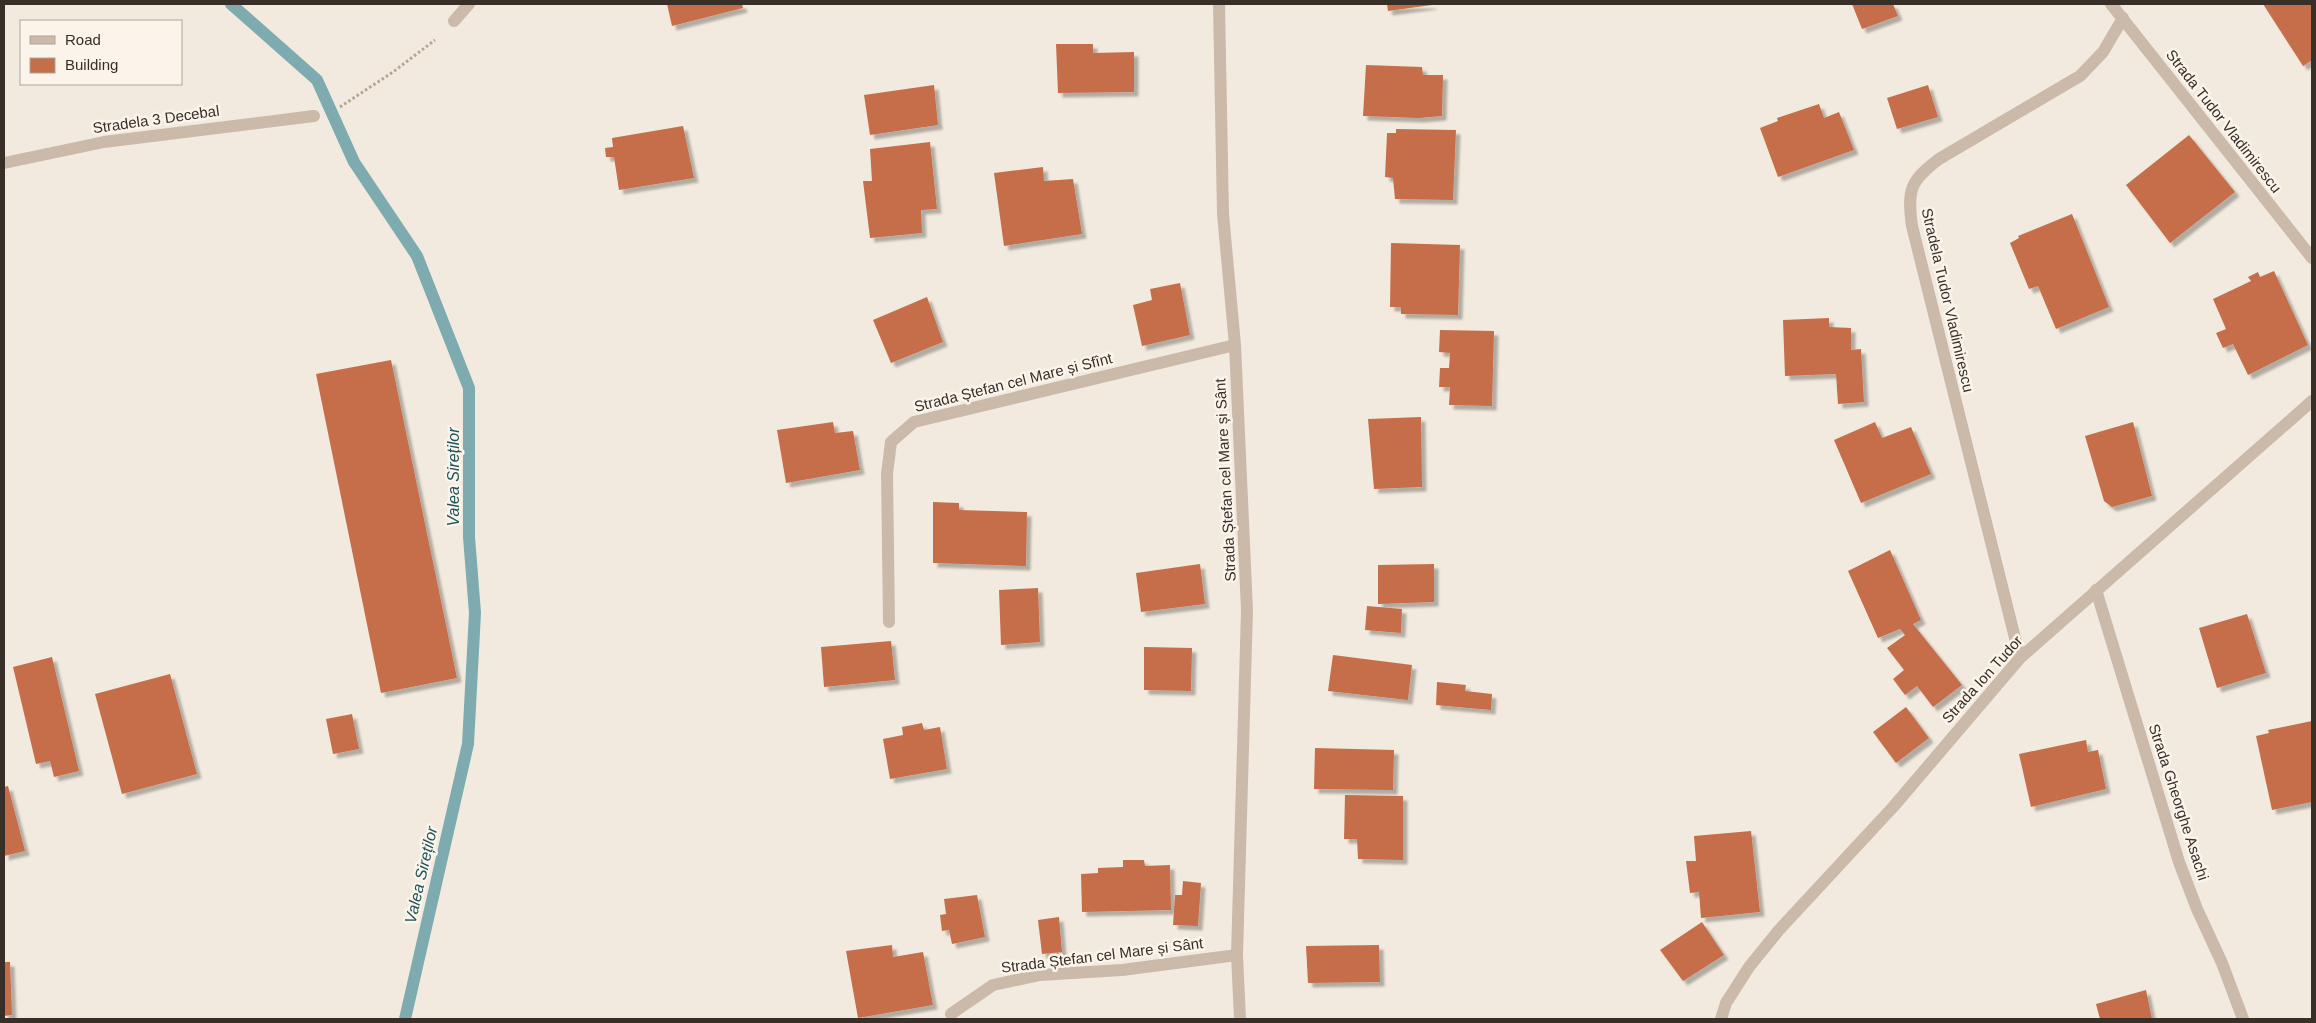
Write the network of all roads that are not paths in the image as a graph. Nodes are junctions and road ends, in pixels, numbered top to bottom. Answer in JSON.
{"nodes":[{"id":1,"x":469,"y":4,"type":"edge"},
{"id":2,"x":1219,"y":4,"type":"edge"},
{"id":3,"x":2111,"y":4,"type":"edge"},
{"id":4,"x":2123,"y":18,"type":"junction"},
{"id":5,"x":454,"y":21,"type":"road end"},
{"id":6,"x":314,"y":116,"type":"dead end"},
{"id":7,"x":4,"y":163,"type":"edge"},
{"id":8,"x":2312,"y":258,"type":"edge"},
{"id":9,"x":1235,"y":345,"type":"junction"},
{"id":10,"x":2312,"y":401,"type":"edge"},
{"id":11,"x":2096,"y":590,"type":"junction"},
{"id":12,"x":889,"y":622,"type":"dead end"},
{"id":13,"x":2020,"y":658,"type":"junction"},
{"id":14,"x":1237,"y":955,"type":"junction"},
{"id":15,"x":950,"y":1014,"type":"dead end"},
{"id":16,"x":1240,"y":1019,"type":"edge"},
{"id":17,"x":1721,"y":1019,"type":"edge"},
{"id":18,"x":2243,"y":1019,"type":"edge"}],
"edges":[{"from":1,"to":5,"type":"street"},
{"from":2,"to":9,"type":"street","name":"Strada Ștefan cel Mare și Sânt"},
{"from":3,"to":4,"type":"street","name":"Strada Tudor Vladimirescu"},
{"from":4,"to":8,"type":"street","name":"Strada Tudor Vladimirescu"},
{"from":4,"to":13,"type":"street","name":"Stradela Tudor Vladimirescu"},
{"from":6,"to":7,"type":"street","name":"Stradela 3 Decebal"},
{"from":9,"to":12,"type":"street","name":"Strada Ștefan cel Mare și Sfînt"},
{"from":9,"to":14,"type":"street","name":"Strada Ștefan cel Mare și Sânt"},
{"from":10,"to":11,"type":"street","name":"Strada Ion Tudor"},
{"from":11,"to":13,"type":"street","name":"Strada Ion Tudor"},
{"from":11,"to":18,"type":"street","name":"Strada Gheorghe Asachi"},
{"from":13,"to":17,"type":"street","name":"Strada Ion Tudor"},
{"from":14,"to":15,"type":"street","name":"Strada Ștefan cel Mare și Sânt"},
{"from":14,"to":16,"type":"street","name":"Strada Ștefan cel Mare și Sânt"}]}
